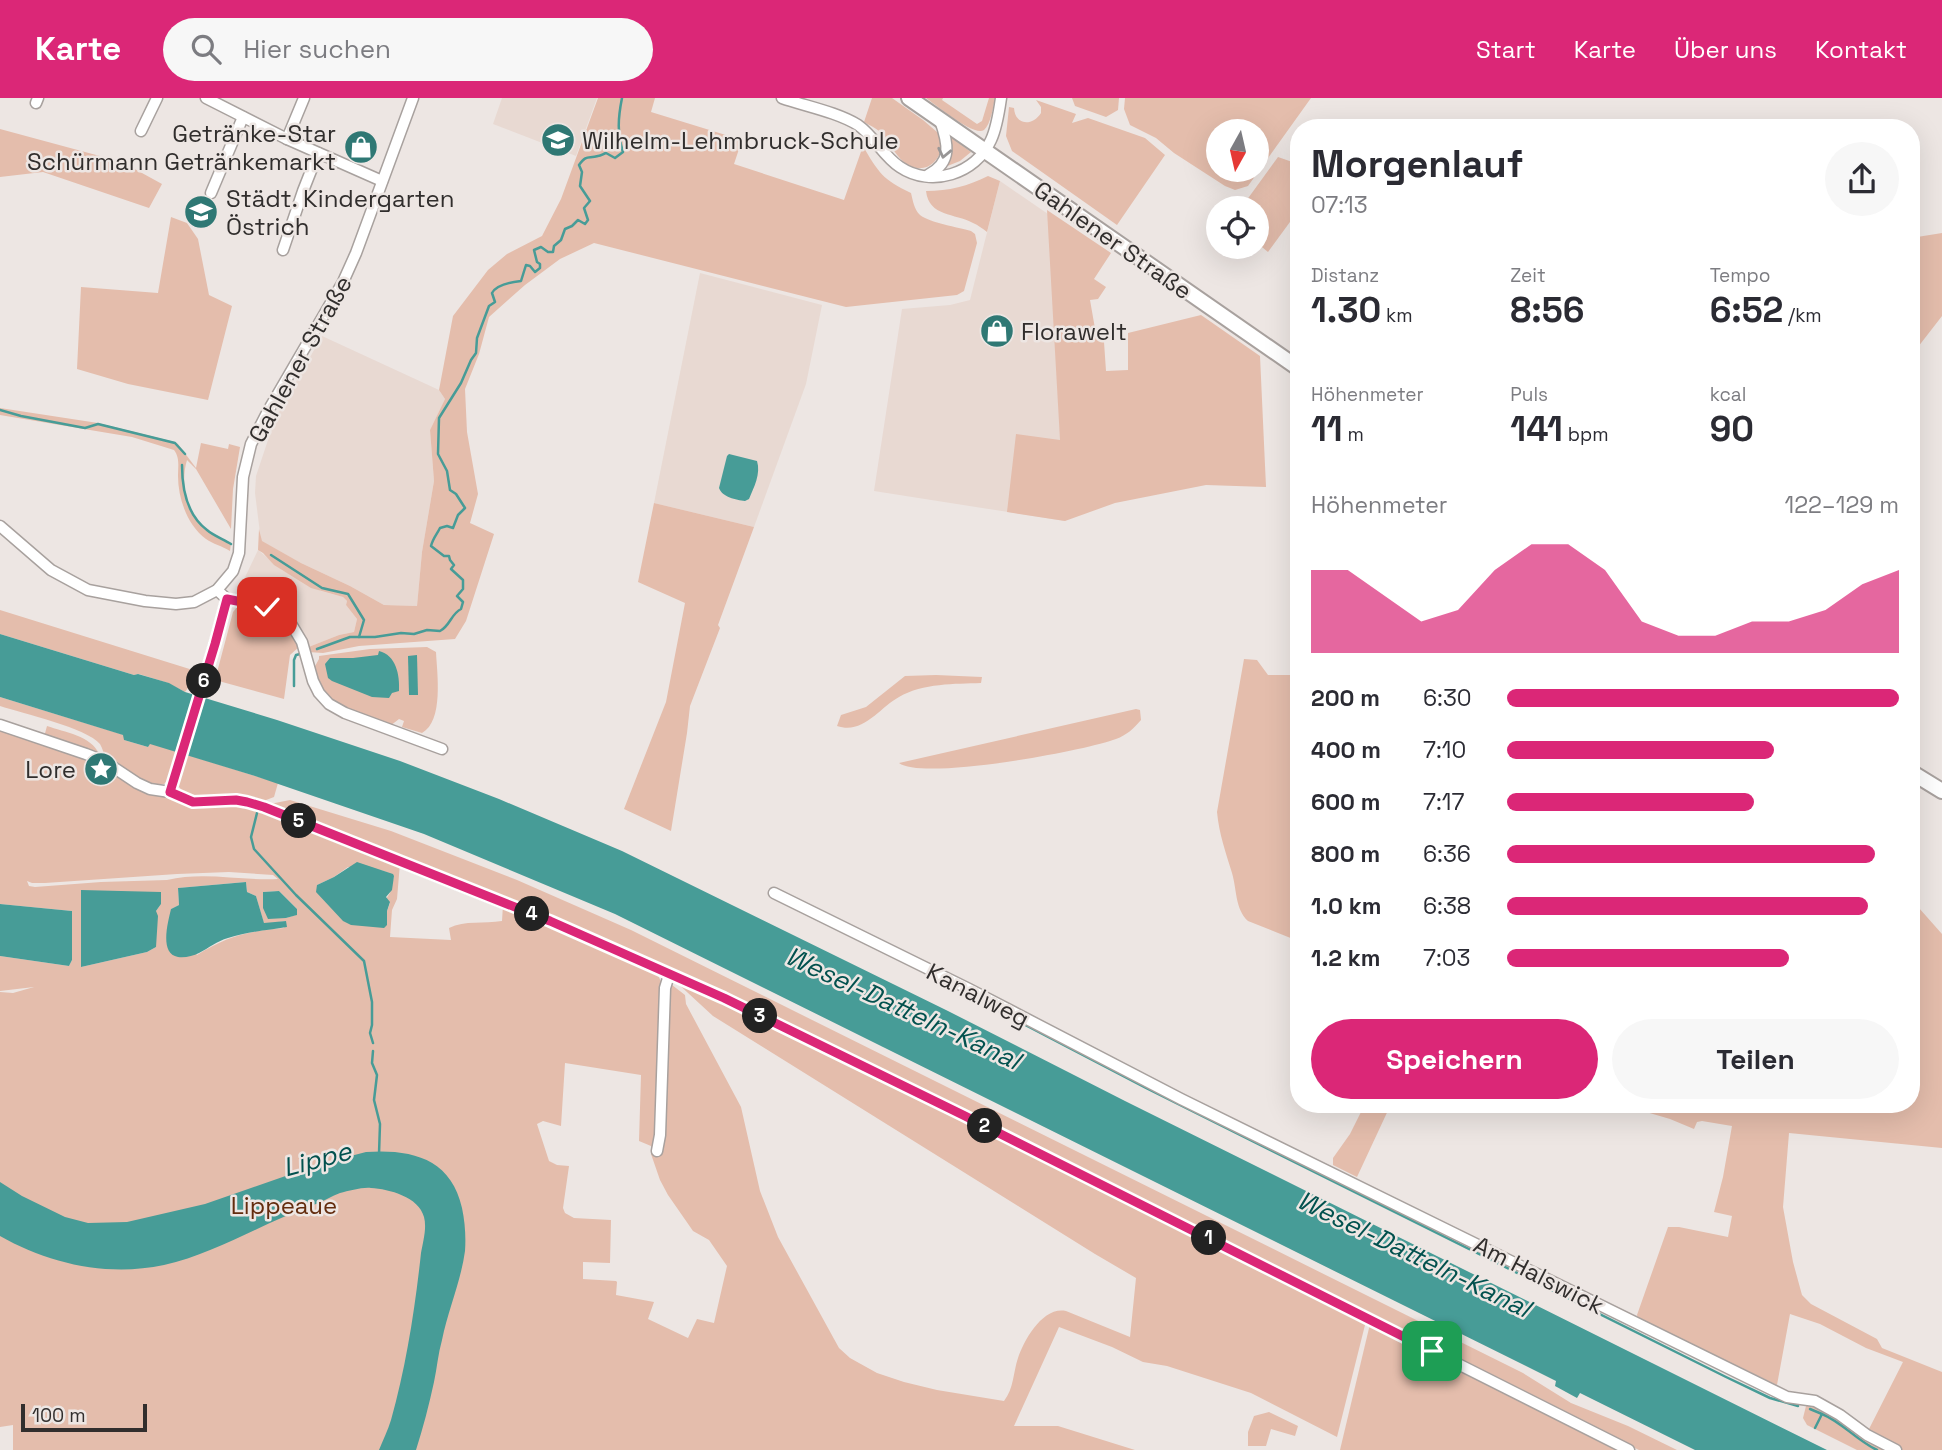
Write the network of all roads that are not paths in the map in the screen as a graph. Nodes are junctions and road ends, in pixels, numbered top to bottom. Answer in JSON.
{"nodes":[{"id":1,"x":157,"y":98,"type":"edge"},
{"id":2,"x":206,"y":98,"type":"edge"},
{"id":3,"x":304,"y":98,"type":"edge"},
{"id":4,"x":413,"y":98,"type":"edge"},
{"id":5,"x":782,"y":98,"type":"edge"},
{"id":6,"x":909,"y":98,"type":"edge"},
{"id":7,"x":1001,"y":98,"type":"edge"},
{"id":8,"x":243,"y":117,"type":"junction"},
{"id":9,"x":940,"y":120,"type":"junction"},
{"id":10,"x":141,"y":131,"type":"dead end"},
{"id":11,"x":287,"y":139,"type":"junction"},
{"id":12,"x":985,"y":151,"type":"junction"},
{"id":13,"x":318,"y":153,"type":"junction"},
{"id":14,"x":924,"y":177,"type":"junction"},
{"id":15,"x":382,"y":181,"type":"junction"},
{"id":16,"x":211,"y":192,"type":"dead end"},
{"id":17,"x":283,"y":250,"type":"dead end"},
{"id":18,"x":1290,"y":362,"type":"edge"},
{"id":19,"x":0,"y":526,"type":"edge"},
{"id":20,"x":217,"y":590,"type":"junction"},
{"id":21,"x":227,"y":599,"type":"junction"},
{"id":22,"x":0,"y":725,"type":"edge"},
{"id":23,"x":442,"y":749,"type":"dead end"},
{"id":24,"x":1920,"y":778,"type":"edge"},
{"id":25,"x":1942,"y":791,"type":"edge"},
{"id":26,"x":170,"y":792,"type":"junction"},
{"id":27,"x":774,"y":893,"type":"dead end"},
{"id":28,"x":669,"y":975,"type":"junction"},
{"id":29,"x":1181,"y":1099,"type":"joint"},
{"id":30,"x":657,"y":1151,"type":"dead end"},
{"id":31,"x":1629,"y":1450,"type":"edge"},
{"id":32,"x":1896,"y":1450,"type":"edge"}],
"edges":[{"from":1,"to":10,"type":"street"},
{"from":2,"to":8,"type":"street"},
{"from":3,"to":11,"type":"street"},
{"from":4,"to":15,"type":"street","name":"Gahlener Straße"},
{"from":5,"to":14,"type":"street"},
{"from":6,"to":9,"type":"main road","name":"Gahlener Straße"},
{"from":7,"to":12,"type":"street"},
{"from":8,"to":11,"type":"street"},
{"from":8,"to":16,"type":"street"},
{"from":9,"to":12,"type":"main road","name":"Gahlener Straße"},
{"from":9,"to":14,"type":"street","one_way":true},
{"from":11,"to":13,"type":"street"},
{"from":12,"to":14,"type":"street"},
{"from":12,"to":18,"type":"main road","name":"Gahlener Straße"},
{"from":13,"to":15,"type":"street"},
{"from":13,"to":17,"type":"street"},
{"from":15,"to":20,"type":"street","name":"Gahlener Straße"},
{"from":19,"to":20,"type":"street"},
{"from":20,"to":21,"type":"street"},
{"from":21,"to":23,"type":"street"},
{"from":21,"to":26,"type":"street"},
{"from":22,"to":26,"type":"street"},
{"from":24,"to":25,"type":"main road"},
{"from":26,"to":28,"type":"street"},
{"from":27,"to":29,"type":"street","name":"Kanalweg"},
{"from":28,"to":30,"type":"street"},
{"from":28,"to":31,"type":"street"},
{"from":29,"to":32,"type":"street","name":"Am Halswick"}]}
